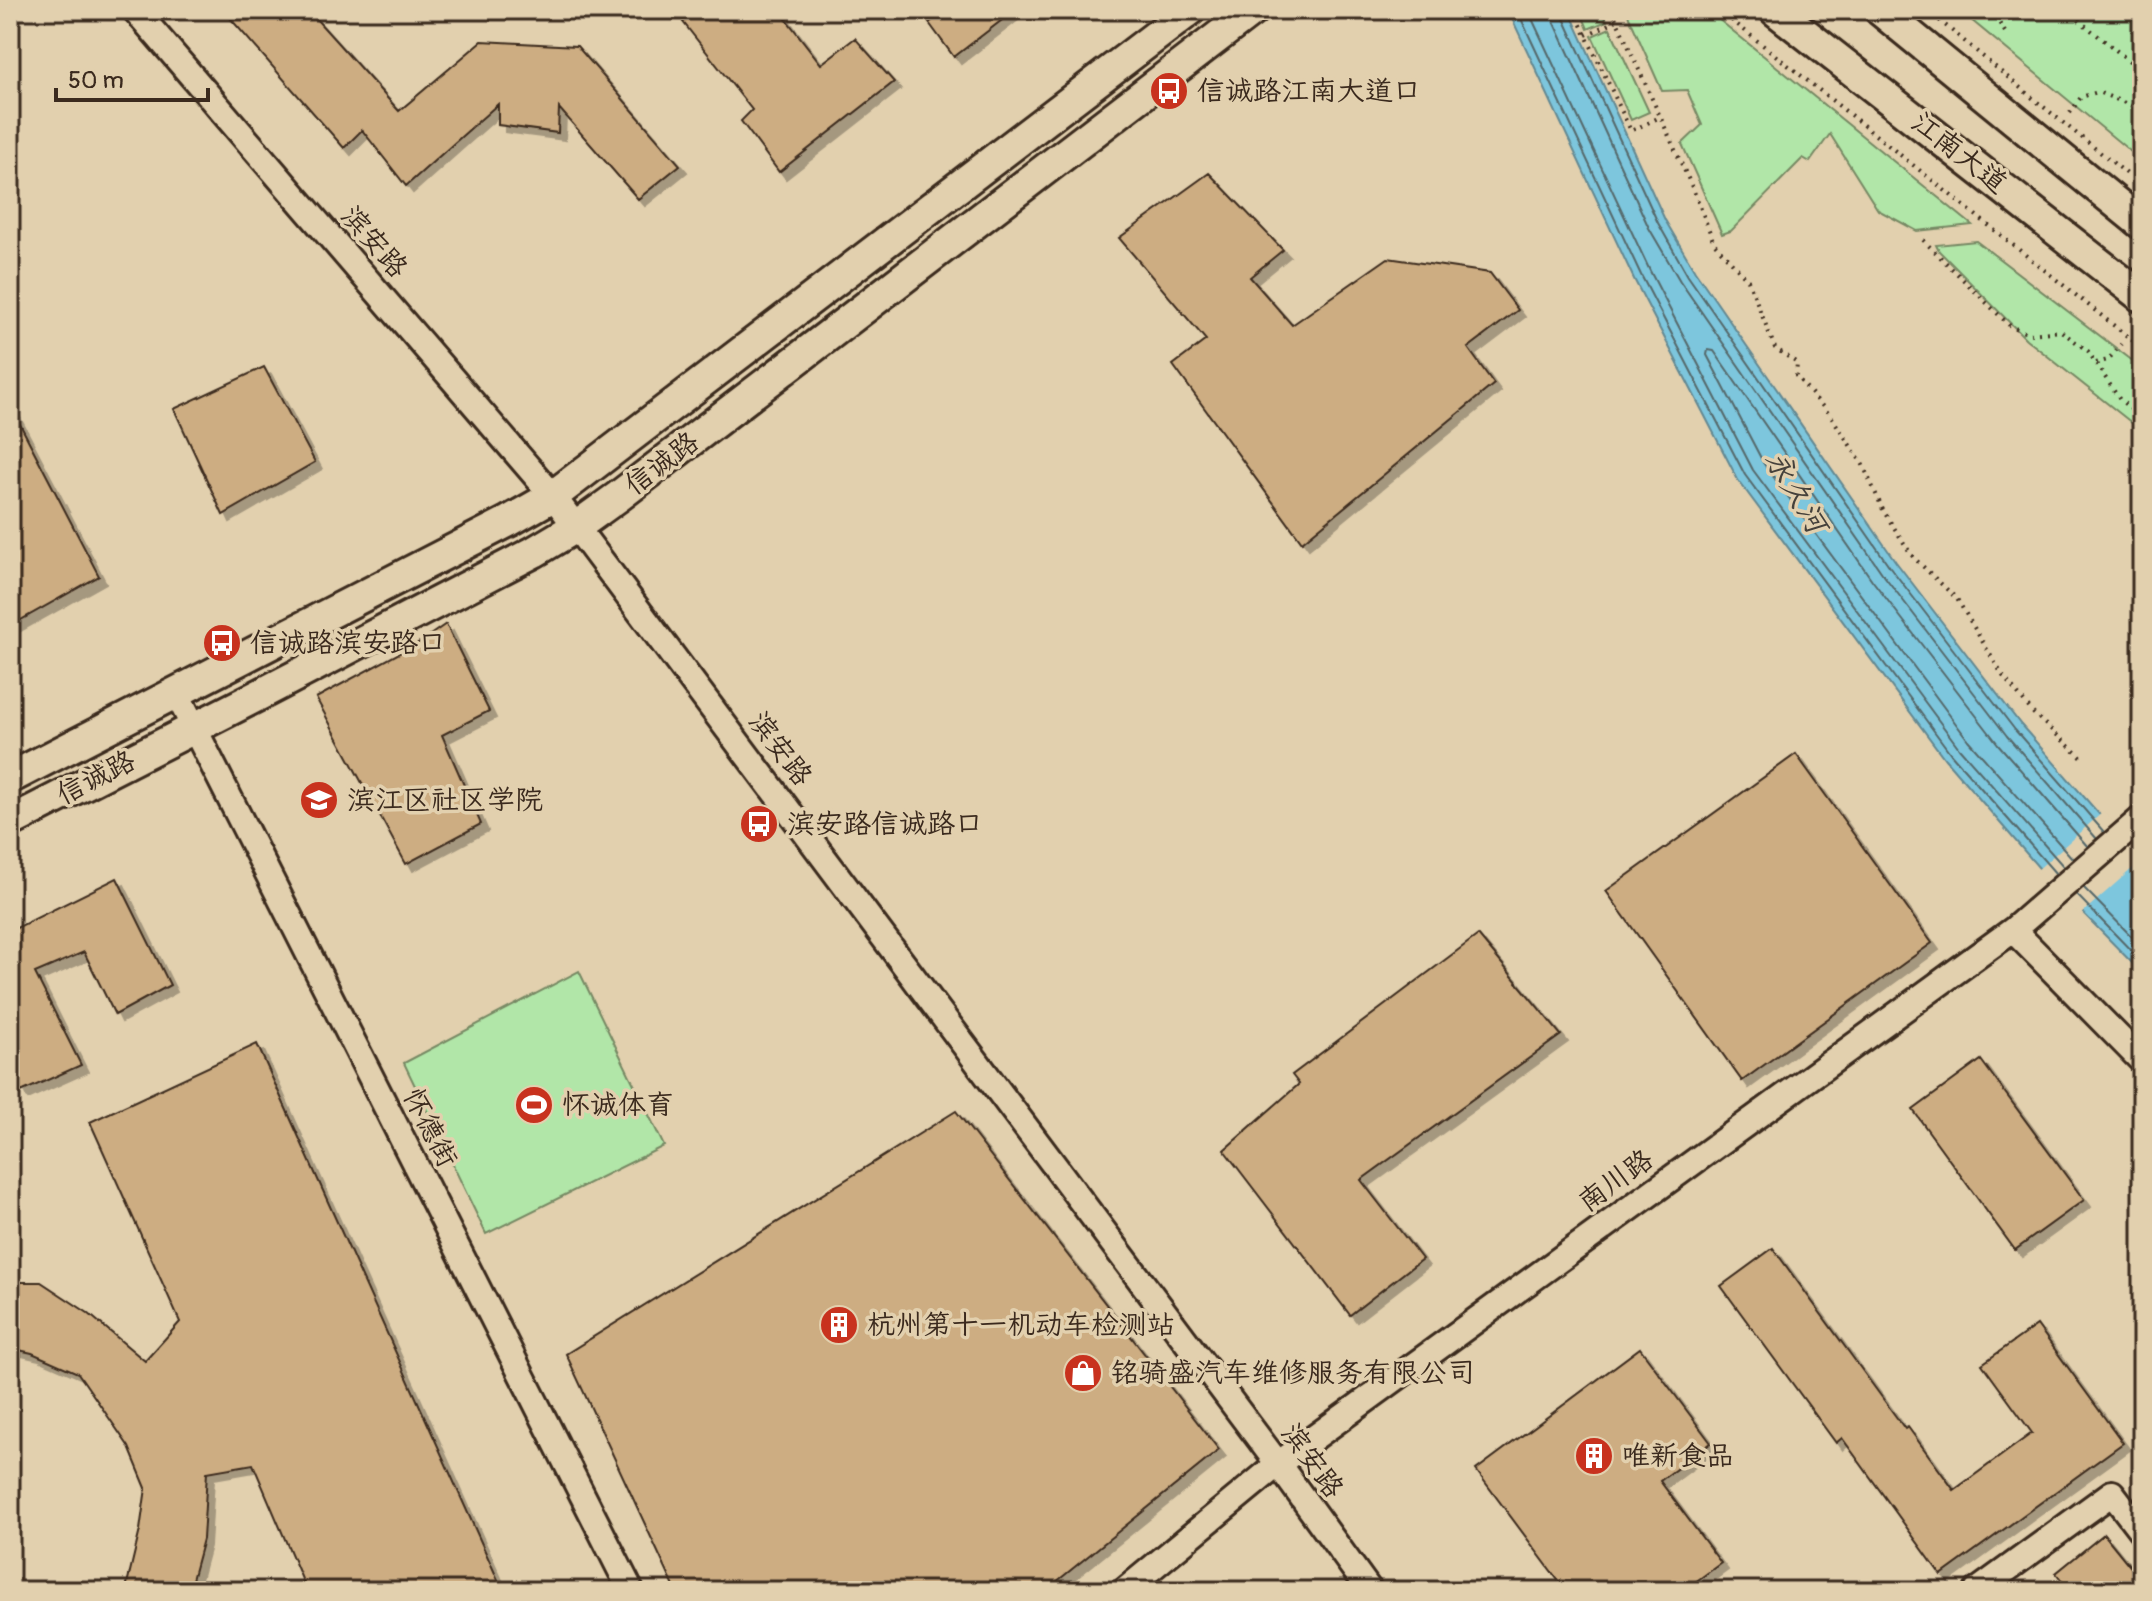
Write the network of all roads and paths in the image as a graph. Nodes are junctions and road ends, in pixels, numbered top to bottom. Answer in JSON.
{"nodes":[{"id":1,"x":135,"y":10,"type":"edge"},
{"id":2,"x":1190,"y":10,"type":"edge"},
{"id":3,"x":1253,"y":10,"type":"edge"},
{"id":4,"x":1574,"y":10,"type":"edge"},
{"id":5,"x":1612,"y":10,"type":"edge"},
{"id":6,"x":1719,"y":10,"type":"edge"},
{"id":7,"x":1775,"y":10,"type":"edge"},
{"id":8,"x":1880,"y":10,"type":"edge"},
{"id":9,"x":1927,"y":10,"type":"edge"},
{"id":10,"x":1991,"y":10,"type":"edge"},
{"id":11,"x":2066,"y":10,"type":"edge"},
{"id":12,"x":1617,"y":21,"type":"junction"},
{"id":13,"x":2005,"y":32,"type":"dead end"},
{"id":14,"x":1586,"y":35,"type":"junction"},
{"id":15,"x":2142,"y":94,"type":"edge"},
{"id":16,"x":2142,"y":110,"type":"edge"},
{"id":17,"x":2070,"y":113,"type":"dead end"},
{"id":18,"x":1660,"y":116,"type":"junction"},
{"id":19,"x":2142,"y":186,"type":"edge"},
{"id":20,"x":2142,"y":224,"type":"edge"},
{"id":21,"x":1923,"y":240,"type":"dead end"},
{"id":22,"x":2142,"y":297,"type":"edge"},
{"id":23,"x":2121,"y":344,"type":"dead end"},
{"id":24,"x":2142,"y":348,"type":"edge"},
{"id":25,"x":2096,"y":363,"type":"junction"},
{"id":26,"x":2142,"y":418,"type":"edge"},
{"id":27,"x":553,"y":496,"type":"junction"},
{"id":28,"x":576,"y":527,"type":"junction"},
{"id":29,"x":176,"y":692,"type":"junction"},
{"id":30,"x":194,"y":728,"type":"junction"},
{"id":31,"x":2082,"y":758,"type":"dead end"},
{"id":32,"x":10,"y":778,"type":"edge"},
{"id":33,"x":2142,"y":818,"type":"edge"},
{"id":34,"x":10,"y":822,"type":"edge"},
{"id":35,"x":2013,"y":930,"type":"junction"},
{"id":36,"x":2142,"y":1061,"type":"edge"},
{"id":37,"x":1278,"y":1464,"type":"junction"},
{"id":38,"x":2142,"y":1532,"type":"edge"},
{"id":39,"x":631,"y":1591,"type":"edge"},
{"id":40,"x":1124,"y":1591,"type":"edge"},
{"id":41,"x":1370,"y":1591,"type":"edge"},
{"id":42,"x":1977,"y":1591,"type":"edge"}],
"edges":[{"from":1,"to":27,"type":"street","name":"滨安路"},
{"from":2,"to":27,"type":"main road","name":"信诚路"},
{"from":3,"to":28,"type":"main road","name":"信诚路"},
{"from":4,"to":14,"type":"path"},
{"from":5,"to":12,"type":"path"},
{"from":6,"to":24,"type":"path"},
{"from":7,"to":22,"type":"main road","name":"江南大道"},
{"from":8,"to":20,"type":"main road"},
{"from":9,"to":19,"type":"path"},
{"from":10,"to":13,"type":"path"},
{"from":11,"to":15,"type":"path"},
{"from":12,"to":14,"type":"path"},
{"from":12,"to":18,"type":"path"},
{"from":14,"to":18,"type":"path"},
{"from":16,"to":17,"type":"path"},
{"from":18,"to":31,"type":"path"},
{"from":21,"to":25,"type":"path"},
{"from":23,"to":25,"type":"path"},
{"from":25,"to":26,"type":"path"},
{"from":27,"to":28,"type":"street","name":"滨安路"},
{"from":27,"to":29,"type":"main road","name":"信诚路"},
{"from":28,"to":30,"type":"main road","name":"信诚路"},
{"from":28,"to":37,"type":"street","name":"滨安路"},
{"from":29,"to":30,"type":"street","name":"怀德街"},
{"from":29,"to":32,"type":"main road","name":"信诚路"},
{"from":30,"to":34,"type":"main road","name":"信诚路"},
{"from":30,"to":39,"type":"street","name":"怀德街"},
{"from":33,"to":35,"type":"street","name":"南川路"},
{"from":35,"to":36,"type":"street"},
{"from":35,"to":37,"type":"street","name":"南川路"},
{"from":37,"to":40,"type":"street","name":"南川路"},
{"from":37,"to":41,"type":"street","name":"滨安路"},
{"from":38,"to":42,"type":"street"}]}
